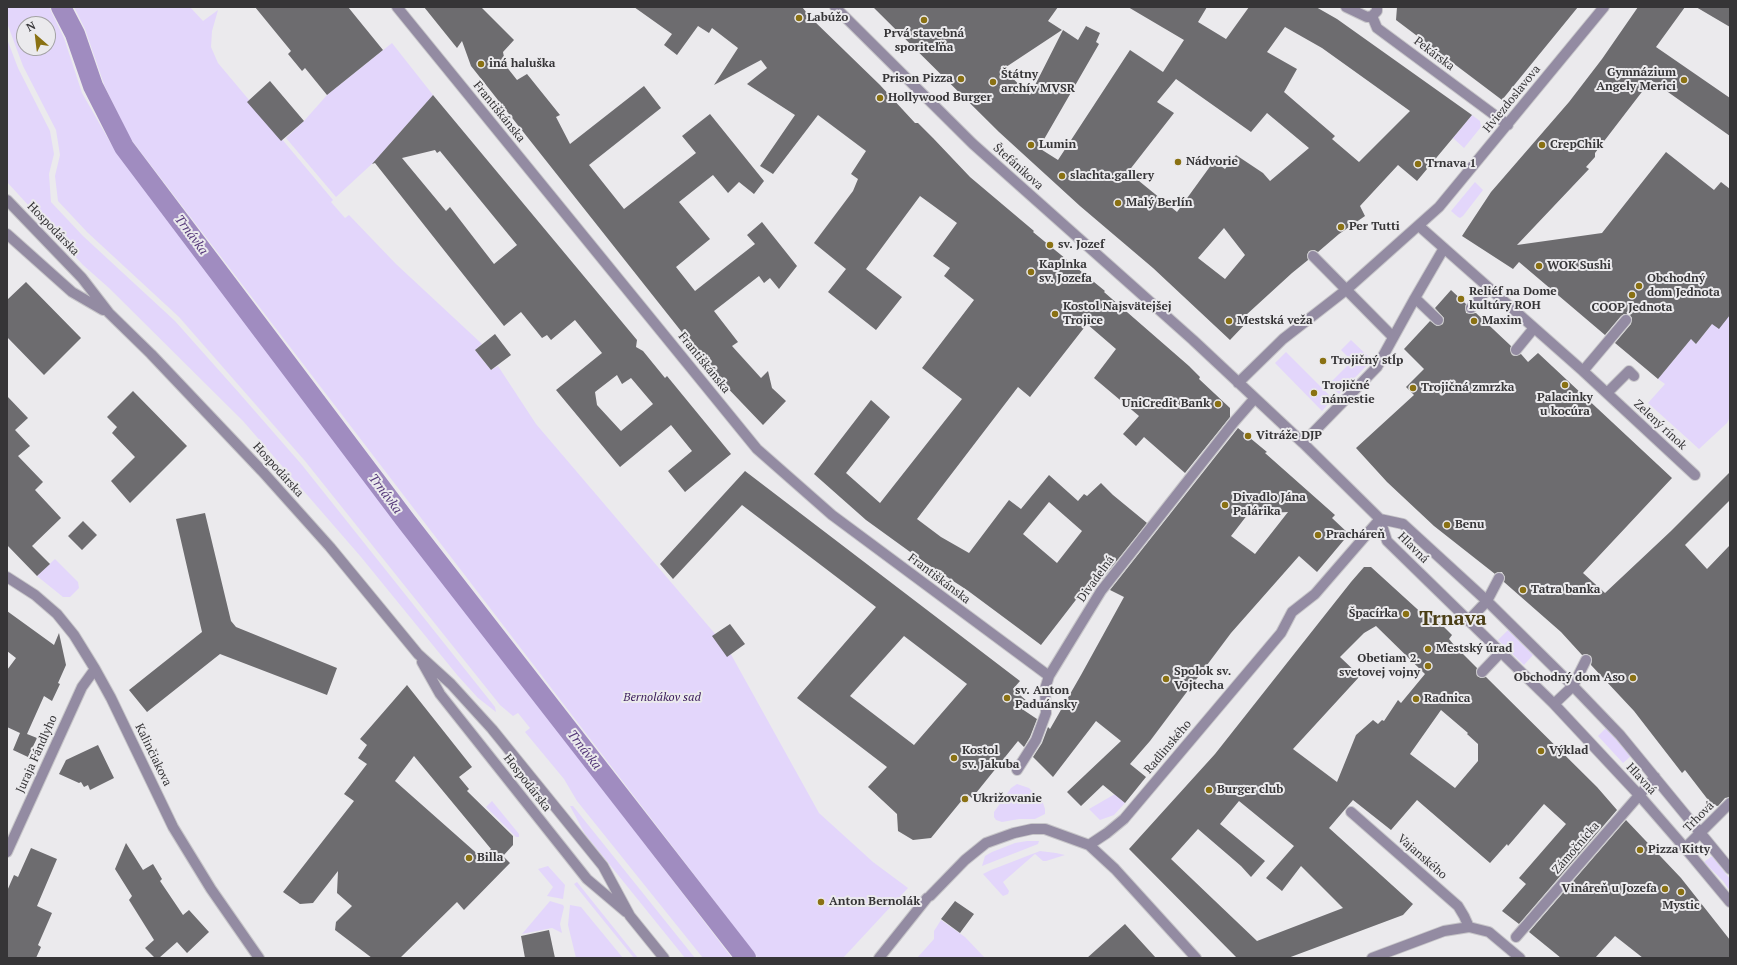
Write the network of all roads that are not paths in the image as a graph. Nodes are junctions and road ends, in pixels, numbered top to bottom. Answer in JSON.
{"nodes":[{"id":1,"x":397,"y":7,"type":"edge"},
{"id":2,"x":835,"y":7,"type":"edge"},
{"id":3,"x":1346,"y":7,"type":"edge"},
{"id":4,"x":1604,"y":7,"type":"edge"},
{"id":5,"x":1375,"y":12,"type":"edge"},
{"id":6,"x":1508,"y":125,"type":"junction"},
{"id":7,"x":7,"y":200,"type":"edge"},
{"id":8,"x":1419,"y":226,"type":"junction"},
{"id":9,"x":7,"y":234,"type":"edge"},
{"id":10,"x":1444,"y":248,"type":"junction"},
{"id":11,"x":1313,"y":256,"type":"dead end"},
{"id":12,"x":1346,"y":290,"type":"junction"},
{"id":13,"x":1491,"y":290,"type":"junction"},
{"id":14,"x":1415,"y":298,"type":"junction"},
{"id":15,"x":1471,"y":308,"type":"dead end"},
{"id":16,"x":109,"y":313,"type":"junction"},
{"id":17,"x":1438,"y":320,"type":"dead end"},
{"id":18,"x":1626,"y":320,"type":"dead end"},
{"id":19,"x":1534,"y":328,"type":"junction"},
{"id":20,"x":1393,"y":337,"type":"junction"},
{"id":21,"x":1516,"y":350,"type":"dead end"},
{"id":22,"x":1583,"y":371,"type":"junction"},
{"id":23,"x":1634,"y":376,"type":"dead end"},
{"id":24,"x":1238,"y":382,"type":"junction"},
{"id":25,"x":1607,"y":393,"type":"junction"},
{"id":26,"x":1255,"y":398,"type":"junction"},
{"id":27,"x":1303,"y":443,"type":"junction"},
{"id":28,"x":1695,"y":475,"type":"dead end"},
{"id":29,"x":1380,"y":519,"type":"junction"},
{"id":30,"x":7,"y":577,"type":"edge"},
{"id":31,"x":1499,"y":578,"type":"dead end"},
{"id":32,"x":1487,"y":601,"type":"junction"},
{"id":33,"x":1468,"y":621,"type":"junction"},
{"id":34,"x":1501,"y":652,"type":"junction"},
{"id":35,"x":418,"y":654,"type":"junction"},
{"id":36,"x":1586,"y":660,"type":"dead end"},
{"id":37,"x":95,"y":668,"type":"junction"},
{"id":38,"x":1482,"y":672,"type":"dead end"},
{"id":39,"x":1049,"y":676,"type":"junction"},
{"id":40,"x":1573,"y":686,"type":"junction"},
{"id":41,"x":1554,"y":704,"type":"junction"},
{"id":42,"x":1017,"y":770,"type":"dead end"},
{"id":43,"x":1655,"y":777,"type":"junction"},
{"id":44,"x":1639,"y":795,"type":"junction"},
{"id":45,"x":1730,"y":803,"type":"edge"},
{"id":46,"x":1351,"y":812,"type":"dead end"},
{"id":47,"x":1702,"y":833,"type":"junction"},
{"id":48,"x":1089,"y":845,"type":"junction"},
{"id":49,"x":1685,"y":848,"type":"junction"},
{"id":50,"x":7,"y":852,"type":"edge"},
{"id":51,"x":1730,"y":869,"type":"edge"},
{"id":52,"x":1730,"y":902,"type":"edge"},
{"id":53,"x":630,"y":916,"type":"junction"},
{"id":54,"x":1468,"y":927,"type":"junction"},
{"id":55,"x":1516,"y":936,"type":"dead end"},
{"id":56,"x":260,"y":958,"type":"edge"},
{"id":57,"x":664,"y":958,"type":"edge"},
{"id":58,"x":879,"y":958,"type":"edge"},
{"id":59,"x":1196,"y":958,"type":"edge"},
{"id":60,"x":1372,"y":958,"type":"edge"},
{"id":61,"x":1520,"y":958,"type":"edge"}],
"edges":[{"from":1,"to":39,"type":"street","name":"Františkánska"},
{"from":2,"to":24,"type":"street","name":"Štefánikova"},
{"from":3,"to":5,"type":"street","name":"Pekárska"},
{"from":4,"to":6,"type":"street","name":"Hviezdoslavova"},
{"from":5,"to":6,"type":"street","name":"Pekárska"},
{"from":6,"to":8,"type":"street","name":"Hviezdoslavova"},
{"from":7,"to":16,"type":"street","name":"Hospodárska"},
{"from":8,"to":10,"type":"street"},
{"from":8,"to":12,"type":"street"},
{"from":9,"to":16,"type":"street","name":"Hospodárska"},
{"from":10,"to":13,"type":"street"},
{"from":10,"to":14,"type":"street"},
{"from":11,"to":12,"type":"street"},
{"from":12,"to":20,"type":"street"},
{"from":12,"to":24,"type":"street"},
{"from":13,"to":15,"type":"street"},
{"from":13,"to":19,"type":"street","name":"Zelený rínok"},
{"from":14,"to":17,"type":"street"},
{"from":14,"to":20,"type":"street"},
{"from":16,"to":35,"type":"street","name":"Hospodárska"},
{"from":18,"to":22,"type":"street"},
{"from":19,"to":21,"type":"street"},
{"from":19,"to":22,"type":"street","name":"Zelený rínok"},
{"from":20,"to":27,"type":"street"},
{"from":22,"to":25,"type":"street","name":"Zelený rínok"},
{"from":23,"to":25,"type":"street"},
{"from":24,"to":26,"type":"street"},
{"from":25,"to":28,"type":"street","name":"Zelený rínok"},
{"from":26,"to":27,"type":"street"},
{"from":26,"to":39,"type":"street","name":"Divadelná"},
{"from":27,"to":29,"type":"street"},
{"from":29,"to":32,"type":"street","name":"Hlavná"},
{"from":29,"to":33,"type":"street","name":"Hlavná"},
{"from":29,"to":48,"type":"street","name":"Radlinského"},
{"from":30,"to":37,"type":"street","name":"Kalinčiakova"},
{"from":31,"to":32,"type":"street"},
{"from":32,"to":33,"type":"street"},
{"from":32,"to":40,"type":"street","name":"Hlavná"},
{"from":33,"to":34,"type":"street","name":"Hlavná"},
{"from":34,"to":38,"type":"street"},
{"from":34,"to":41,"type":"street","name":"Hlavná"},
{"from":35,"to":53,"type":"street","name":"Hospodárska"},
{"from":35,"to":53,"type":"street","name":"Hospodárska"},
{"from":36,"to":40,"type":"street"},
{"from":37,"to":50,"type":"street","name":"Juraja Fándlyho"},
{"from":37,"to":56,"type":"street","name":"Kalinčiakova"},
{"from":39,"to":42,"type":"street","name":"Divadelná"},
{"from":40,"to":41,"type":"street"},
{"from":40,"to":43,"type":"street","name":"Hlavná"},
{"from":41,"to":44,"type":"street","name":"Hlavná"},
{"from":43,"to":44,"type":"street","name":"Zámočnícka"},
{"from":43,"to":47,"type":"street","name":"Hlavná"},
{"from":44,"to":49,"type":"street","name":"Hlavná"},
{"from":44,"to":55,"type":"street","name":"Zámočnícka"},
{"from":45,"to":47,"type":"street","name":"Trhová"},
{"from":46,"to":54,"type":"street","name":"Vajanského"},
{"from":47,"to":49,"type":"street","name":"Trhová"},
{"from":47,"to":51,"type":"street","name":"Hlavná"},
{"from":48,"to":58,"type":"street"},
{"from":48,"to":59,"type":"street"},
{"from":49,"to":52,"type":"street","name":"Hlavná"},
{"from":53,"to":57,"type":"street","name":"Hospodárska"},
{"from":54,"to":60,"type":"street"},
{"from":54,"to":61,"type":"street"}]}
